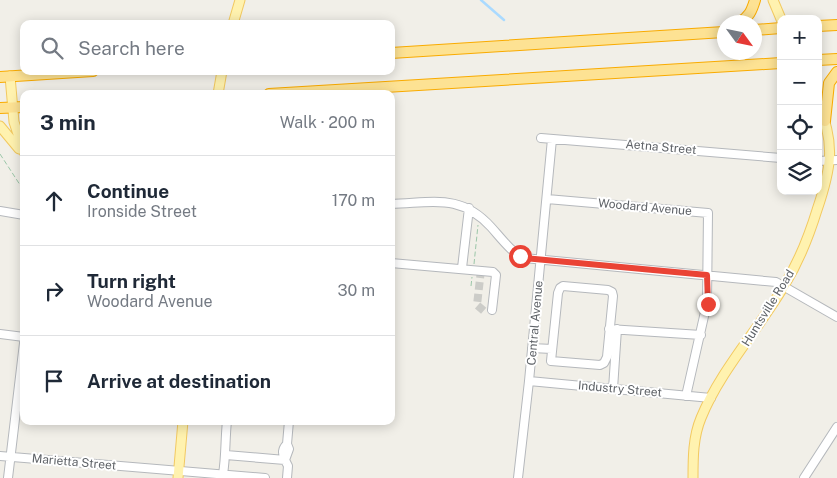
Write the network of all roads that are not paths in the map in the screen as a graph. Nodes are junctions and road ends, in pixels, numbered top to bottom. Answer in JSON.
{"nodes":[{"id":1,"x":240,"y":0,"type":"edge"},
{"id":2,"x":755,"y":0,"type":"edge"},
{"id":3,"x":773,"y":0,"type":"edge"},
{"id":4,"x":749,"y":15,"type":"edge"},
{"id":5,"x":779,"y":15,"type":"edge"},
{"id":6,"x":234,"y":20,"type":"edge"},
{"id":7,"x":837,"y":25,"type":"edge"},
{"id":8,"x":822,"y":26,"type":"edge"},
{"id":9,"x":777,"y":28,"type":"edge"},
{"id":10,"x":762,"y":29,"type":"edge"},
{"id":11,"x":717,"y":31,"type":"edge"},
{"id":12,"x":395,"y":53,"type":"edge"},
{"id":13,"x":837,"y":59,"type":"edge"},
{"id":14,"x":822,"y":60,"type":"edge"},
{"id":15,"x":777,"y":63,"type":"edge"},
{"id":16,"x":837,"y":72,"type":"edge"},
{"id":17,"x":23,"y":75,"type":"edge"},
{"id":18,"x":221,"y":75,"type":"edge"},
{"id":19,"x":5,"y":76,"type":"edge"},
{"id":20,"x":219,"y":90,"type":"edge"},
{"id":21,"x":336,"y":90,"type":"edge"},
{"id":22,"x":819,"y":105,"type":"edge"},
{"id":23,"x":20,"y":107,"type":"edge"},
{"id":24,"x":0,"y":108,"type":"edge"},
{"id":25,"x":12,"y":108,"type":"junction"},
{"id":26,"x":825,"y":121,"type":"junction"},
{"id":27,"x":0,"y":126,"type":"edge"},
{"id":28,"x":541,"y":138,"type":"dead end"},
{"id":29,"x":552,"y":139,"type":"junction"},
{"id":30,"x":20,"y":142,"type":"edge"},
{"id":31,"x":20,"y":149,"type":"edge"},
{"id":32,"x":777,"y":158,"type":"edge"},
{"id":33,"x":834,"y":160,"type":"edge"},
{"id":34,"x":547,"y":199,"type":"junction"},
{"id":35,"x":395,"y":204,"type":"edge"},
{"id":36,"x":469,"y":208,"type":"junction"},
{"id":37,"x":0,"y":211,"type":"edge"},
{"id":38,"x":20,"y":214,"type":"edge"},
{"id":39,"x":541,"y":260,"type":"junction"},
{"id":40,"x":395,"y":263,"type":"edge"},
{"id":41,"x":462,"y":268,"type":"junction"},
{"id":42,"x":707,"y":275,"type":"junction"},
{"id":43,"x":784,"y":286,"type":"junction"},
{"id":44,"x":492,"y":310,"type":"dead end"},
{"id":45,"x":837,"y":317,"type":"edge"},
{"id":46,"x":613,"y":329,"type":"junction"},
{"id":47,"x":0,"y":334,"type":"edge"},
{"id":48,"x":701,"y":334,"type":"junction"},
{"id":49,"x":20,"y":336,"type":"edge"},
{"id":50,"x":532,"y":348,"type":"junction"},
{"id":51,"x":552,"y":349,"type":"junction"},
{"id":52,"x":20,"y":375,"type":"edge"},
{"id":53,"x":529,"y":381,"type":"junction"},
{"id":54,"x":613,"y":389,"type":"junction"},
{"id":55,"x":686,"y":396,"type":"junction"},
{"id":56,"x":711,"y":398,"type":"junction"},
{"id":57,"x":184,"y":425,"type":"edge"},
{"id":58,"x":227,"y":425,"type":"edge"},
{"id":59,"x":289,"y":425,"type":"edge"},
{"id":60,"x":837,"y":427,"type":"edge"},
{"id":61,"x":226,"y":455,"type":"junction"},
{"id":62,"x":0,"y":456,"type":"edge"},
{"id":63,"x":10,"y":456,"type":"junction"},
{"id":64,"x":285,"y":460,"type":"junction"},
{"id":65,"x":178,"y":474,"type":"edge"},
{"id":66,"x":223,"y":474,"type":"junction"},
{"id":67,"x":248,"y":477,"type":"edge"},
{"id":68,"x":8,"y":478,"type":"edge"},
{"id":69,"x":265,"y":478,"type":"edge"},
{"id":70,"x":287,"y":478,"type":"edge"},
{"id":71,"x":518,"y":478,"type":"edge"},
{"id":72,"x":693,"y":478,"type":"edge"},
{"id":73,"x":804,"y":478,"type":"edge"}],
"edges":[{"from":1,"to":6,"type":"main road"},
{"from":2,"to":4,"type":"highway"},
{"from":3,"to":5,"type":"main road"},
{"from":7,"to":8,"type":"highway"},
{"from":9,"to":10,"type":"highway"},
{"from":11,"to":12,"type":"highway"},
{"from":13,"to":14,"type":"highway"},
{"from":15,"to":21,"type":"highway"},
{"from":16,"to":26,"type":"highway"},
{"from":17,"to":19,"type":"highway"},
{"from":18,"to":20,"type":"main road"},
{"from":19,"to":25,"type":"main road"},
{"from":22,"to":26,"type":"main road","name":"Huntsville Road"},
{"from":23,"to":25,"type":"highway"},
{"from":24,"to":25,"type":"highway"},
{"from":25,"to":30,"type":"main road"},
{"from":26,"to":33,"type":"main road","name":"Huntsville Road"},
{"from":27,"to":31,"type":"main road"},
{"from":28,"to":29,"type":"street","name":"Aetna Street"},
{"from":29,"to":32,"type":"street","name":"Aetna Street"},
{"from":29,"to":34,"type":"street","name":"Central Avenue"},
{"from":33,"to":43,"type":"main road","name":"Huntsville Road"},
{"from":34,"to":39,"type":"street","name":"Central Avenue"},
{"from":34,"to":42,"type":"street","name":"Woodard Avenue"},
{"from":35,"to":36,"type":"street"},
{"from":36,"to":39,"type":"street"},
{"from":36,"to":41,"type":"street"},
{"from":37,"to":38,"type":"street"},
{"from":39,"to":42,"type":"street"},
{"from":39,"to":50,"type":"street","name":"Central Avenue"},
{"from":40,"to":41,"type":"street"},
{"from":41,"to":44,"type":"street"},
{"from":42,"to":43,"type":"street"},
{"from":42,"to":48,"type":"street","name":"Woodard Avenue"},
{"from":43,"to":45,"type":"street"},
{"from":43,"to":56,"type":"main road","name":"Huntsville Road"},
{"from":46,"to":48,"type":"street"},
{"from":46,"to":51,"type":"street"},
{"from":46,"to":51,"type":"street"},
{"from":46,"to":54,"type":"street"},
{"from":47,"to":49,"type":"street"},
{"from":48,"to":55,"type":"street","name":"Woodard Avenue"},
{"from":50,"to":51,"type":"street"},
{"from":50,"to":53,"type":"street","name":"Central Avenue"},
{"from":52,"to":63,"type":"street"},
{"from":53,"to":54,"type":"street","name":"Industry Street"},
{"from":53,"to":71,"type":"street","name":"Central Avenue"},
{"from":54,"to":55,"type":"street","name":"Industry Street"},
{"from":55,"to":56,"type":"street","name":"Industry Street"},
{"from":56,"to":72,"type":"main road","name":"Huntsville Road"},
{"from":57,"to":65,"type":"main road"},
{"from":58,"to":61,"type":"street"},
{"from":59,"to":64,"type":"street"},
{"from":60,"to":73,"type":"street"},
{"from":61,"to":64,"type":"street"},
{"from":61,"to":66,"type":"street"},
{"from":62,"to":63,"type":"street","name":"Marietta Street"},
{"from":63,"to":65,"type":"street","name":"Marietta Street"},
{"from":63,"to":68,"type":"street"},
{"from":64,"to":70,"type":"street"},
{"from":65,"to":66,"type":"street","name":"Marietta Street"},
{"from":66,"to":67,"type":"street","name":"Marietta Street"},
{"from":67,"to":69,"type":"street","name":"Marietta Street"}]}
